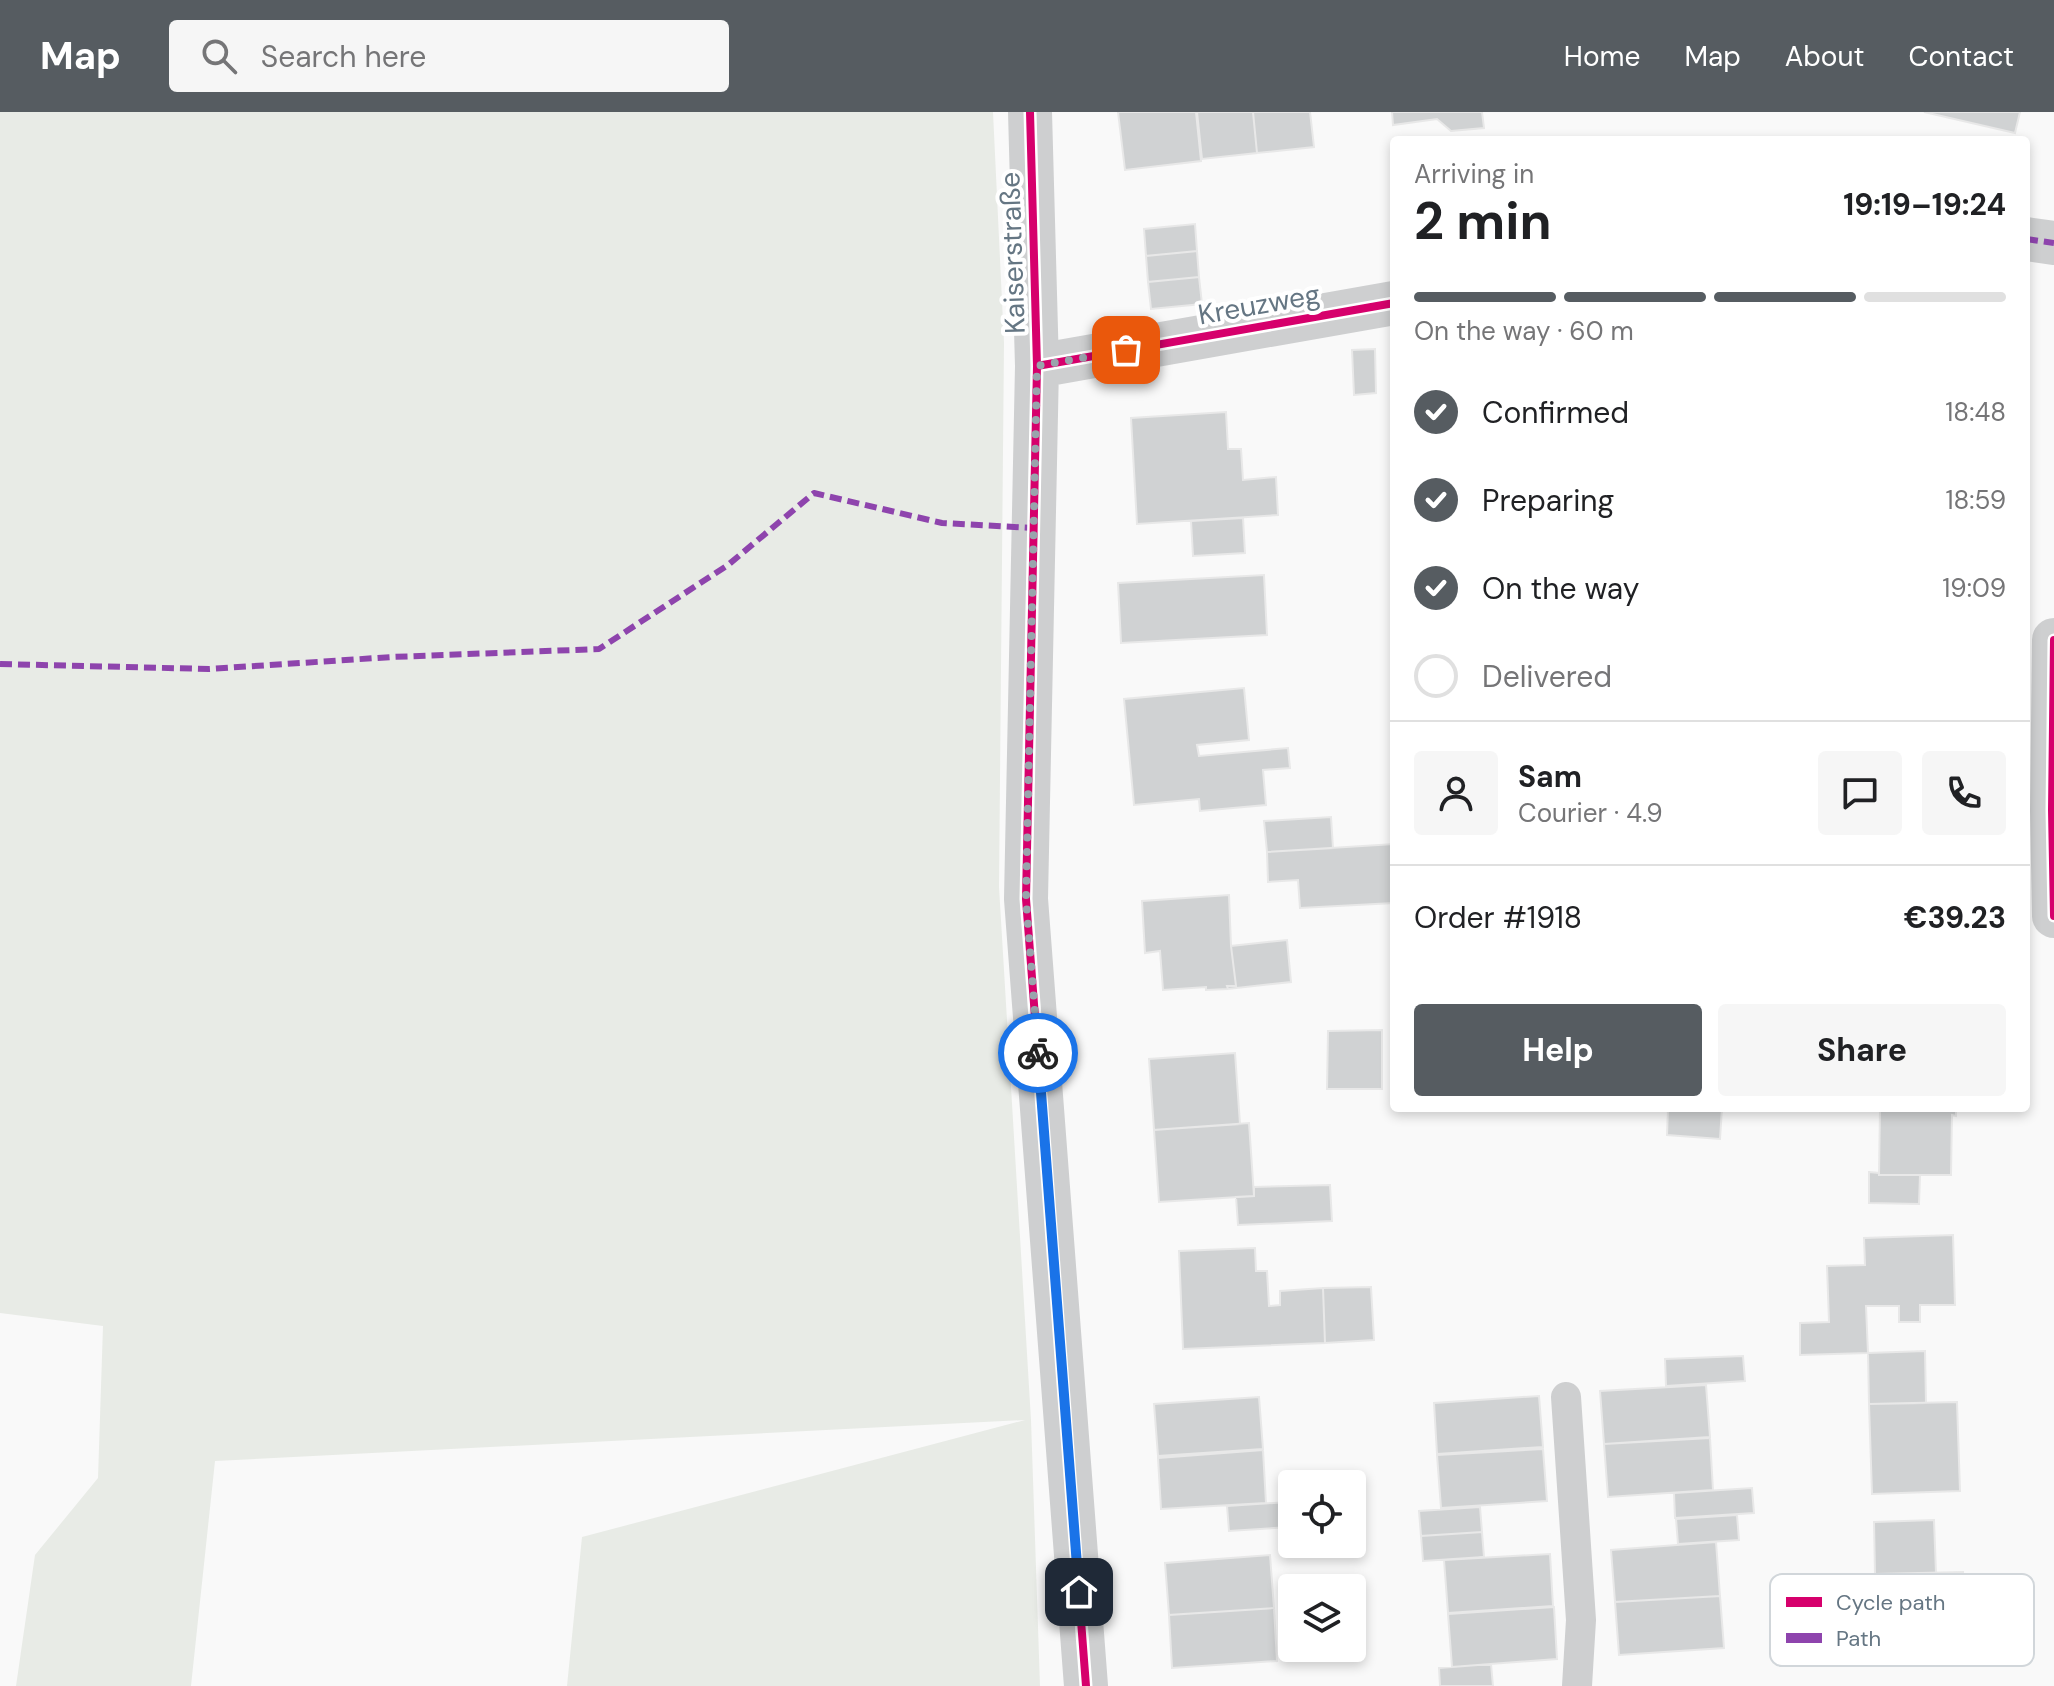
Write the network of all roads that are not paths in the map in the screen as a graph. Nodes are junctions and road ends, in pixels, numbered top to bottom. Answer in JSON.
{"nodes":[{"id":1,"x":1030,"y":112,"type":"edge"},
{"id":2,"x":2030,"y":240,"type":"edge"},
{"id":3,"x":2054,"y":243,"type":"edge"},
{"id":4,"x":1390,"y":304,"type":"edge"},
{"id":5,"x":1037,"y":366,"type":"junction"},
{"id":6,"x":2054,"y":640,"type":"edge"},
{"id":7,"x":2054,"y":916,"type":"edge"},
{"id":8,"x":1566,"y":1397,"type":"dead end"},
{"id":9,"x":1086,"y":1686,"type":"edge"},
{"id":10,"x":1577,"y":1686,"type":"edge"}],
"edges":[{"from":1,"to":5,"type":"street","name":"Kaiserstraße"},
{"from":2,"to":3,"type":"street"},
{"from":4,"to":5,"type":"street","name":"Kreuzweg"},
{"from":5,"to":9,"type":"street","name":"Kaiserstraße"},
{"from":6,"to":7,"type":"street"},
{"from":8,"to":10,"type":"lane"}]}
